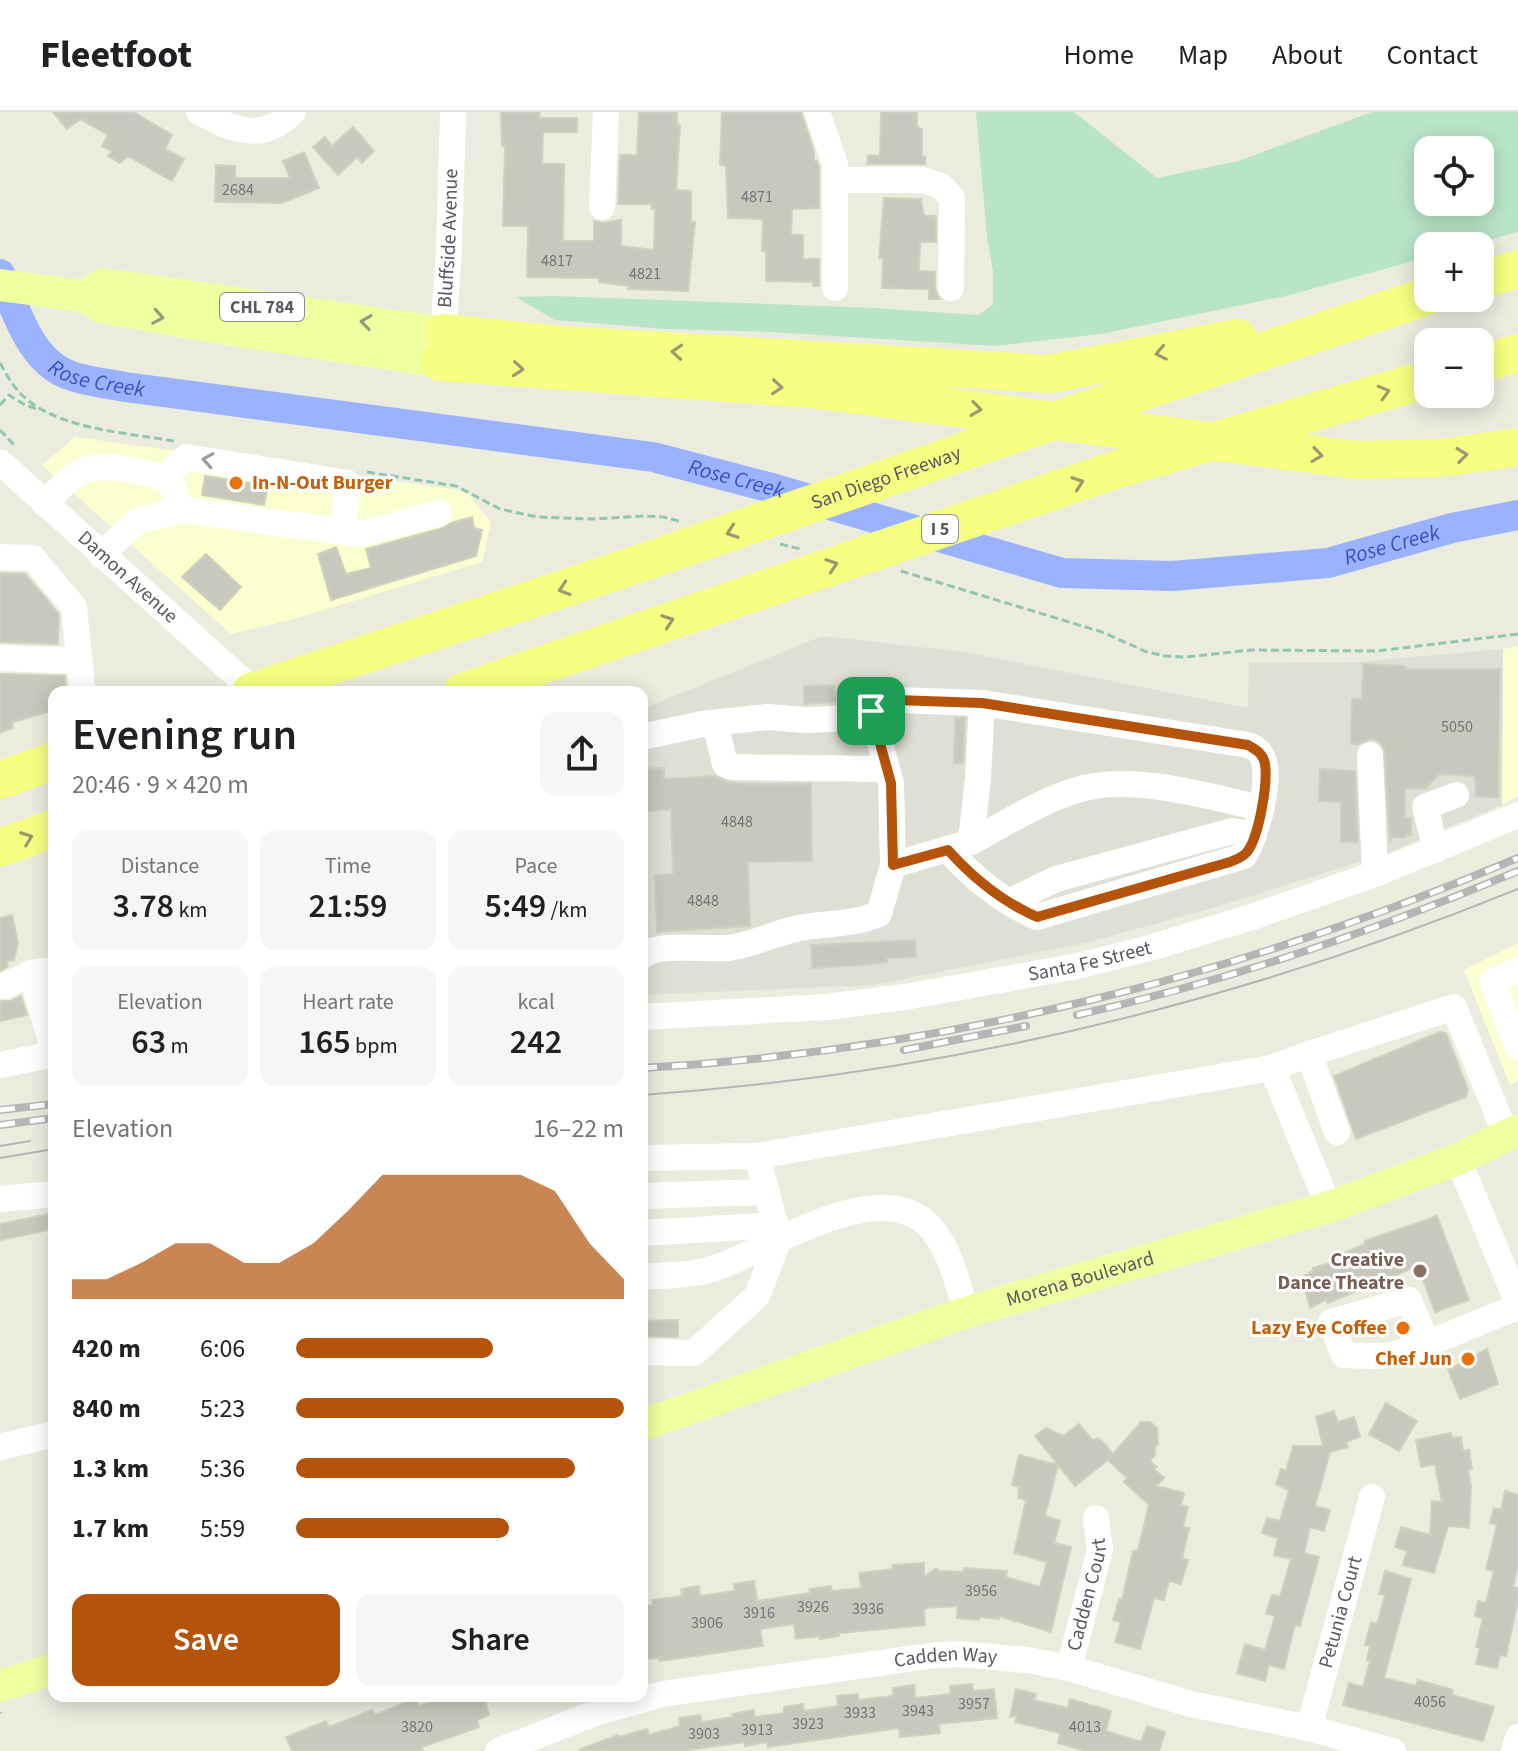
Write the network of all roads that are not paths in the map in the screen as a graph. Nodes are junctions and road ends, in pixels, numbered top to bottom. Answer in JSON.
{"nodes":[{"id":1,"x":199,"y":112,"type":"edge"},
{"id":2,"x":293,"y":112,"type":"edge"},
{"id":3,"x":453,"y":112,"type":"edge"},
{"id":4,"x":606,"y":112,"type":"edge"},
{"id":5,"x":817,"y":112,"type":"edge"},
{"id":6,"x":835,"y":180,"type":"junction"},
{"id":7,"x":602,"y":207,"type":"dead end"},
{"id":8,"x":1518,"y":269,"type":"edge"},
{"id":9,"x":1494,"y":276,"type":"edge"},
{"id":10,"x":0,"y":285,"type":"edge"},
{"id":11,"x":835,"y":288,"type":"dead end"},
{"id":12,"x":951,"y":288,"type":"dead end"},
{"id":13,"x":1414,"y":298,"type":"edge"},
{"id":14,"x":1414,"y":300,"type":"edge"},
{"id":15,"x":442,"y":348,"type":"junction"},
{"id":16,"x":1518,"y":353,"type":"edge"},
{"id":17,"x":1494,"y":360,"type":"edge"},
{"id":18,"x":1414,"y":383,"type":"edge"},
{"id":19,"x":1518,"y":447,"type":"edge"},
{"id":20,"x":0,"y":462,"type":"edge"},
{"id":21,"x":169,"y":479,"type":"junction"},
{"id":22,"x":45,"y":504,"type":"junction"},
{"id":23,"x":182,"y":510,"type":"junction"},
{"id":24,"x":439,"y":513,"type":"dead end"},
{"id":25,"x":342,"y":531,"type":"junction"},
{"id":26,"x":101,"y":555,"type":"junction"},
{"id":27,"x":0,"y":557,"type":"edge"},
{"id":28,"x":0,"y":658,"type":"edge"},
{"id":29,"x":246,"y":686,"type":"edge"},
{"id":30,"x":271,"y":686,"type":"edge"},
{"id":31,"x":479,"y":686,"type":"edge"},
{"id":32,"x":982,"y":703,"type":"junction"},
{"id":33,"x":871,"y":711,"type":"junction"},
{"id":34,"x":715,"y":723,"type":"junction"},
{"id":35,"x":648,"y":736,"type":"edge"},
{"id":36,"x":1370,"y":755,"type":"dead end"},
{"id":37,"x":48,"y":763,"type":"edge"},
{"id":38,"x":887,"y":769,"type":"junction"},
{"id":39,"x":0,"y":780,"type":"edge"},
{"id":40,"x":1456,"y":795,"type":"dead end"},
{"id":41,"x":1261,"y":808,"type":"junction"},
{"id":42,"x":1518,"y":815,"type":"edge"},
{"id":43,"x":48,"y":830,"type":"edge"},
{"id":44,"x":960,"y":846,"type":"junction"},
{"id":45,"x":0,"y":848,"type":"edge"},
{"id":46,"x":1436,"y":850,"type":"junction"},
{"id":47,"x":893,"y":865,"type":"junction"},
{"id":48,"x":1375,"y":874,"type":"junction"},
{"id":49,"x":648,"y":952,"type":"edge"},
{"id":50,"x":1518,"y":970,"type":"edge"},
{"id":51,"x":42,"y":972,"type":"edge"},
{"id":52,"x":5,"y":986,"type":"dead end"},
{"id":53,"x":48,"y":1012,"type":"edge"},
{"id":54,"x":648,"y":1017,"type":"edge"},
{"id":55,"x":1518,"y":1048,"type":"edge"},
{"id":56,"x":48,"y":1054,"type":"edge"},
{"id":57,"x":1309,"y":1054,"type":"junction"},
{"id":58,"x":0,"y":1065,"type":"edge"},
{"id":59,"x":1272,"y":1068,"type":"junction"},
{"id":60,"x":1337,"y":1132,"type":"dead end"},
{"id":61,"x":1512,"y":1133,"type":"edge"},
{"id":62,"x":757,"y":1156,"type":"junction"},
{"id":63,"x":648,"y":1158,"type":"edge"},
{"id":64,"x":1458,"y":1159,"type":"junction"},
{"id":65,"x":767,"y":1192,"type":"junction"},
{"id":66,"x":48,"y":1195,"type":"edge"},
{"id":67,"x":648,"y":1196,"type":"edge"},
{"id":68,"x":0,"y":1199,"type":"edge"},
{"id":69,"x":1329,"y":1207,"type":"junction"},
{"id":70,"x":778,"y":1232,"type":"junction"},
{"id":71,"x":648,"y":1233,"type":"edge"},
{"id":72,"x":648,"y":1276,"type":"edge"},
{"id":73,"x":1518,"y":1305,"type":"edge"},
{"id":74,"x":967,"y":1312,"type":"junction"},
{"id":75,"x":1426,"y":1342,"type":"dead end"},
{"id":76,"x":648,"y":1352,"type":"edge"},
{"id":77,"x":648,"y":1423,"type":"edge"},
{"id":78,"x":48,"y":1435,"type":"edge"},
{"id":79,"x":0,"y":1447,"type":"edge"},
{"id":80,"x":1372,"y":1497,"type":"dead end"},
{"id":81,"x":1096,"y":1518,"type":"dead end"},
{"id":82,"x":48,"y":1664,"type":"edge"},
{"id":83,"x":0,"y":1668,"type":"edge"},
{"id":84,"x":1069,"y":1668,"type":"junction"},
{"id":85,"x":48,"y":1671,"type":"edge"},
{"id":86,"x":0,"y":1686,"type":"edge"},
{"id":87,"x":648,"y":1700,"type":"edge"},
{"id":88,"x":638,"y":1702,"type":"edge"},
{"id":89,"x":1309,"y":1728,"type":"junction"},
{"id":90,"x":1518,"y":1737,"type":"edge"},
{"id":91,"x":498,"y":1751,"type":"edge"},
{"id":92,"x":1393,"y":1751,"type":"edge"},
{"id":93,"x":1514,"y":1751,"type":"edge"}],
"edges":[{"from":1,"to":2,"type":"street"},
{"from":3,"to":15,"type":"street","name":"Bluffside Avenue"},
{"from":4,"to":7,"type":"street"},
{"from":5,"to":6,"type":"street"},
{"from":6,"to":11,"type":"street"},
{"from":6,"to":12,"type":"street"},
{"from":8,"to":9,"type":"highway"},
{"from":10,"to":15,"type":"main road","number":"CHL 784"},
{"from":13,"to":15,"type":"highway","one_way":true},
{"from":14,"to":30,"type":"highway","name":"San Diego Freeway","one_way":true},
{"from":15,"to":19,"type":"highway","one_way":true},
{"from":16,"to":17,"type":"highway"},
{"from":31,"to":18,"type":"highway","number":"I 5","one_way":true},
{"from":20,"to":22,"type":"street","name":"Damon Avenue"},
{"from":21,"to":22,"type":"street"},
{"from":21,"to":23,"type":"street"},
{"from":25,"to":21,"type":"street","one_way":true},
{"from":22,"to":26,"type":"street","name":"Damon Avenue"},
{"from":23,"to":25,"type":"street"},
{"from":23,"to":26,"type":"street"},
{"from":24,"to":25,"type":"street"},
{"from":26,"to":29,"type":"street","name":"Damon Avenue"},
{"from":27,"to":28,"type":"street"},
{"from":32,"to":33,"type":"street"},
{"from":32,"to":41,"type":"street"},
{"from":32,"to":44,"type":"street"},
{"from":33,"to":34,"type":"street"},
{"from":33,"to":38,"type":"street"},
{"from":34,"to":35,"type":"street"},
{"from":34,"to":38,"type":"street"},
{"from":36,"to":48,"type":"street"},
{"from":37,"to":39,"type":"highway"},
{"from":38,"to":47,"type":"street"},
{"from":40,"to":46,"type":"street"},
{"from":41,"to":44,"type":"street"},
{"from":41,"to":44,"type":"street"},
{"from":42,"to":46,"type":"street","name":"Santa Fe Street"},
{"from":45,"to":43,"type":"highway","one_way":true},
{"from":44,"to":47,"type":"street"},
{"from":46,"to":48,"type":"street","name":"Santa Fe Street"},
{"from":47,"to":49,"type":"street"},
{"from":48,"to":54,"type":"street","name":"Santa Fe Street"},
{"from":50,"to":55,"type":"street"},
{"from":51,"to":52,"type":"street"},
{"from":51,"to":53,"type":"street"},
{"from":56,"to":58,"type":"street"},
{"from":57,"to":59,"type":"street"},
{"from":57,"to":60,"type":"street"},
{"from":57,"to":61,"type":"street"},
{"from":59,"to":62,"type":"street"},
{"from":59,"to":69,"type":"street"},
{"from":61,"to":64,"type":"main road","name":"Morena Boulevard"},
{"from":62,"to":63,"type":"street"},
{"from":62,"to":65,"type":"street"},
{"from":64,"to":69,"type":"main road","name":"Morena Boulevard"},
{"from":64,"to":73,"type":"street"},
{"from":65,"to":67,"type":"street"},
{"from":65,"to":70,"type":"street"},
{"from":66,"to":68,"type":"street"},
{"from":69,"to":74,"type":"main road","name":"Morena Boulevard"},
{"from":70,"to":71,"type":"street"},
{"from":70,"to":72,"type":"street"},
{"from":70,"to":74,"type":"street"},
{"from":70,"to":76,"type":"street"},
{"from":73,"to":75,"type":"street"},
{"from":74,"to":77,"type":"main road","name":"Morena Boulevard"},
{"from":78,"to":79,"type":"street"},
{"from":80,"to":89,"type":"street","name":"Petunia Court"},
{"from":81,"to":84,"type":"street","name":"Cadden Court"},
{"from":82,"to":83,"type":"main road"},
{"from":84,"to":87,"type":"street","name":"Cadden Way"},
{"from":84,"to":89,"type":"street","name":"Cadden Way"},
{"from":85,"to":86,"type":"main road"},
{"from":88,"to":91,"type":"street","name":"Cadden Way"},
{"from":89,"to":92,"type":"street","name":"Cadden Way"},
{"from":90,"to":93,"type":"street"}]}
